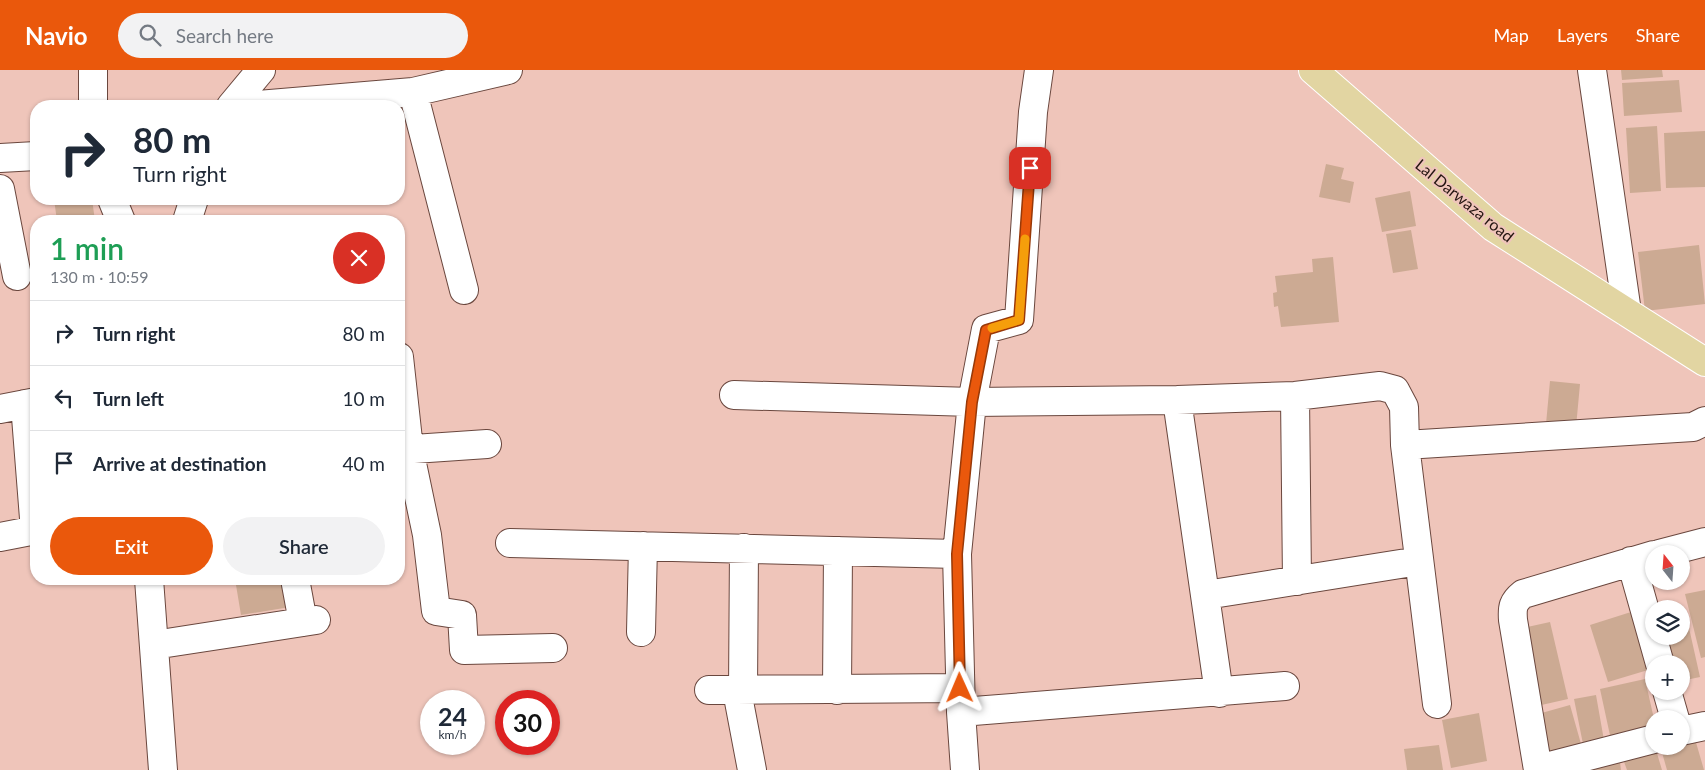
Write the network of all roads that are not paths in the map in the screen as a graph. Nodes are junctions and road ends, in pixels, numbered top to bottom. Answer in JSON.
{"nodes":[{"id":1,"x":93,"y":70,"type":"edge"},
{"id":2,"x":261,"y":70,"type":"edge"},
{"id":3,"x":508,"y":70,"type":"edge"},
{"id":4,"x":1039,"y":70,"type":"edge"},
{"id":5,"x":1313,"y":70,"type":"edge"},
{"id":6,"x":1592,"y":70,"type":"edge"},
{"id":7,"x":413,"y":92,"type":"junction"},
{"id":8,"x":93,"y":100,"type":"edge"},
{"id":9,"x":236,"y":100,"type":"edge"},
{"id":10,"x":318,"y":100,"type":"edge"},
{"id":11,"x":30,"y":156,"type":"edge"},
{"id":12,"x":0,"y":158,"type":"edge"},
{"id":13,"x":0,"y":189,"type":"edge"},
{"id":14,"x":17,"y":276,"type":"dead end"},
{"id":15,"x":464,"y":290,"type":"dead end"},
{"id":16,"x":1627,"y":312,"type":"junction"},
{"id":17,"x":1705,"y":362,"type":"edge"},
{"id":18,"x":734,"y":395,"type":"dead end"},
{"id":19,"x":1296,"y":396,"type":"junction"},
{"id":20,"x":1177,"y":400,"type":"junction"},
{"id":21,"x":972,"y":402,"type":"junction"},
{"id":22,"x":20,"y":405,"type":"edge"},
{"id":23,"x":1705,"y":421,"type":"edge"},
{"id":24,"x":487,"y":444,"type":"dead end"},
{"id":25,"x":1405,"y":445,"type":"junction"},
{"id":26,"x":405,"y":450,"type":"edge"},
{"id":27,"x":405,"y":454,"type":"edge"},
{"id":28,"x":30,"y":483,"type":"edge"},
{"id":29,"x":30,"y":531,"type":"edge"},
{"id":30,"x":0,"y":537,"type":"edge"},
{"id":31,"x":1705,"y":542,"type":"edge"},
{"id":32,"x":510,"y":543,"type":"dead end"},
{"id":33,"x":643,"y":546,"type":"junction"},
{"id":34,"x":1690,"y":546,"type":"edge"},
{"id":35,"x":744,"y":548,"type":"junction"},
{"id":36,"x":838,"y":551,"type":"junction"},
{"id":37,"x":957,"y":554,"type":"junction"},
{"id":38,"x":1642,"y":558,"type":"edge"},
{"id":39,"x":1419,"y":561,"type":"junction"},
{"id":40,"x":1297,"y":581,"type":"junction"},
{"id":41,"x":149,"y":585,"type":"edge"},
{"id":42,"x":297,"y":585,"type":"edge"},
{"id":43,"x":1206,"y":595,"type":"junction"},
{"id":44,"x":641,"y":632,"type":"dead end"},
{"id":45,"x":154,"y":645,"type":"junction"},
{"id":46,"x":553,"y":648,"type":"dead end"},
{"id":47,"x":1658,"y":655,"type":"edge"},
{"id":48,"x":1285,"y":686,"type":"dead end"},
{"id":49,"x":709,"y":690,"type":"dead end"},
{"id":50,"x":836,"y":690,"type":"junction"},
{"id":51,"x":740,"y":691,"type":"junction"},
{"id":52,"x":1219,"y":693,"type":"junction"},
{"id":53,"x":960,"y":700,"type":"junction"},
{"id":54,"x":1438,"y":704,"type":"dead end"},
{"id":55,"x":1705,"y":726,"type":"edge"},
{"id":56,"x":1690,"y":729,"type":"edge"},
{"id":57,"x":1645,"y":741,"type":"edge"},
{"id":58,"x":1538,"y":769,"type":"edge"},
{"id":59,"x":163,"y":770,"type":"edge"},
{"id":60,"x":752,"y":770,"type":"edge"},
{"id":61,"x":964,"y":770,"type":"edge"}],
"edges":[{"from":1,"to":8,"type":"street"},
{"from":2,"to":9,"type":"street"},
{"from":3,"to":7,"type":"street"},
{"from":4,"to":21,"type":"street"},
{"from":5,"to":16,"type":"main road","name":"Lal Darwaza road"},
{"from":6,"to":16,"type":"street"},
{"from":7,"to":10,"type":"street"},
{"from":7,"to":15,"type":"street"},
{"from":11,"to":12,"type":"street"},
{"from":13,"to":14,"type":"street"},
{"from":16,"to":17,"type":"main road","name":"Lal Darwaza road"},
{"from":18,"to":21,"type":"street"},
{"from":19,"to":20,"type":"street"},
{"from":19,"to":25,"type":"street"},
{"from":19,"to":40,"type":"street"},
{"from":20,"to":21,"type":"street"},
{"from":20,"to":43,"type":"street"},
{"from":21,"to":37,"type":"street"},
{"from":22,"to":28,"type":"street"},
{"from":23,"to":25,"type":"street"},
{"from":24,"to":26,"type":"street"},
{"from":25,"to":39,"type":"street"},
{"from":27,"to":46,"type":"street"},
{"from":29,"to":30,"type":"street"},
{"from":31,"to":34,"type":"street"},
{"from":32,"to":33,"type":"street"},
{"from":33,"to":35,"type":"street"},
{"from":33,"to":44,"type":"street"},
{"from":35,"to":36,"type":"street"},
{"from":35,"to":51,"type":"street"},
{"from":36,"to":37,"type":"street"},
{"from":36,"to":50,"type":"street"},
{"from":37,"to":53,"type":"street"},
{"from":38,"to":47,"type":"street"},
{"from":38,"to":58,"type":"street"},
{"from":39,"to":40,"type":"street"},
{"from":39,"to":54,"type":"street"},
{"from":40,"to":43,"type":"street"},
{"from":41,"to":45,"type":"street"},
{"from":42,"to":45,"type":"street"},
{"from":43,"to":52,"type":"street"},
{"from":45,"to":59,"type":"street"},
{"from":48,"to":52,"type":"street"},
{"from":49,"to":51,"type":"street"},
{"from":50,"to":51,"type":"street"},
{"from":50,"to":53,"type":"street"},
{"from":51,"to":60,"type":"street"},
{"from":52,"to":53,"type":"street"},
{"from":53,"to":61,"type":"street"},
{"from":55,"to":56,"type":"street"},
{"from":57,"to":58,"type":"street"}]}
